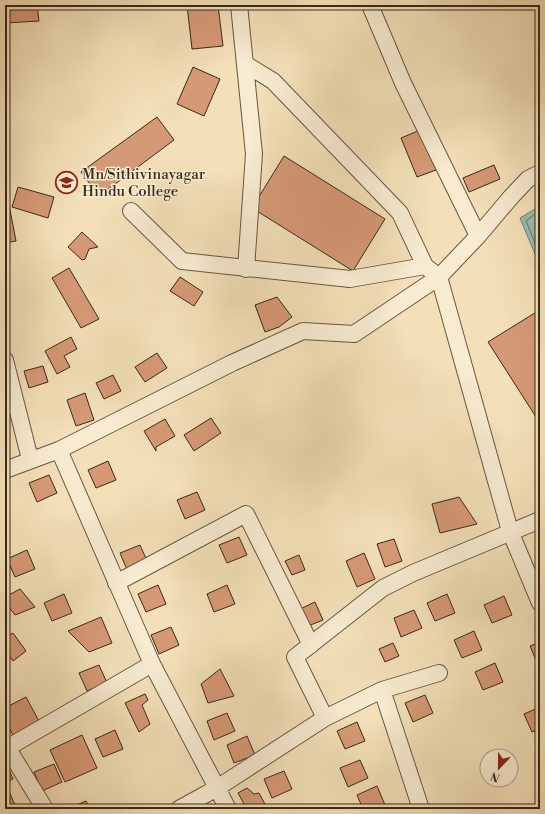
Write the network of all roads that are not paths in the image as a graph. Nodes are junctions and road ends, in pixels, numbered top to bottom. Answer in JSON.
{"nodes":[{"id":1,"x":239,"y":5,"type":"edge"},
{"id":2,"x":370,"y":5,"type":"edge"},
{"id":3,"x":245,"y":64,"type":"junction"},
{"id":4,"x":540,"y":173,"type":"edge"},
{"id":5,"x":131,"y":212,"type":"dead end"},
{"id":6,"x":478,"y":236,"type":"junction"},
{"id":7,"x":425,"y":266,"type":"junction"},
{"id":8,"x":246,"y":269,"type":"junction"},
{"id":9,"x":439,"y":277,"type":"junction"},
{"id":10,"x":5,"y":360,"type":"edge"},
{"id":11,"x":59,"y":450,"type":"junction"},
{"id":12,"x":30,"y":459,"type":"junction"},
{"id":13,"x":5,"y":470,"type":"edge"},
{"id":14,"x":540,"y":520,"type":"edge"},
{"id":15,"x":510,"y":531,"type":"junction"},
{"id":16,"x":116,"y":583,"type":"junction"},
{"id":17,"x":540,"y":603,"type":"edge"},
{"id":18,"x":311,"y":645,"type":"junction"},
{"id":19,"x":152,"y":664,"type":"junction"},
{"id":20,"x":439,"y":673,"type":"dead end"},
{"id":21,"x":382,"y":690,"type":"junction"},
{"id":22,"x":325,"y":718,"type":"junction"},
{"id":23,"x":6,"y":746,"type":"edge"},
{"id":24,"x":217,"y":788,"type":"junction"},
{"id":25,"x":44,"y":809,"type":"edge"},
{"id":26,"x":179,"y":809,"type":"edge"},
{"id":27,"x":228,"y":809,"type":"edge"},
{"id":28,"x":421,"y":809,"type":"edge"}],
"edges":[{"from":1,"to":3,"type":"street"},
{"from":2,"to":6,"type":"street"},
{"from":3,"to":7,"type":"street"},
{"from":3,"to":8,"type":"street"},
{"from":4,"to":6,"type":"street"},
{"from":5,"to":8,"type":"street"},
{"from":6,"to":9,"type":"street"},
{"from":7,"to":8,"type":"street"},
{"from":7,"to":9,"type":"street"},
{"from":9,"to":11,"type":"street"},
{"from":9,"to":15,"type":"street"},
{"from":10,"to":12,"type":"street"},
{"from":11,"to":12,"type":"street"},
{"from":11,"to":16,"type":"street"},
{"from":12,"to":13,"type":"street"},
{"from":14,"to":15,"type":"street"},
{"from":15,"to":17,"type":"street"},
{"from":15,"to":18,"type":"street"},
{"from":16,"to":18,"type":"street"},
{"from":16,"to":19,"type":"street"},
{"from":18,"to":22,"type":"street"},
{"from":19,"to":23,"type":"street"},
{"from":19,"to":24,"type":"street"},
{"from":20,"to":21,"type":"street"},
{"from":21,"to":22,"type":"street"},
{"from":21,"to":28,"type":"street"},
{"from":22,"to":24,"type":"street"},
{"from":23,"to":25,"type":"street"},
{"from":24,"to":26,"type":"street"},
{"from":24,"to":27,"type":"street"}]}
